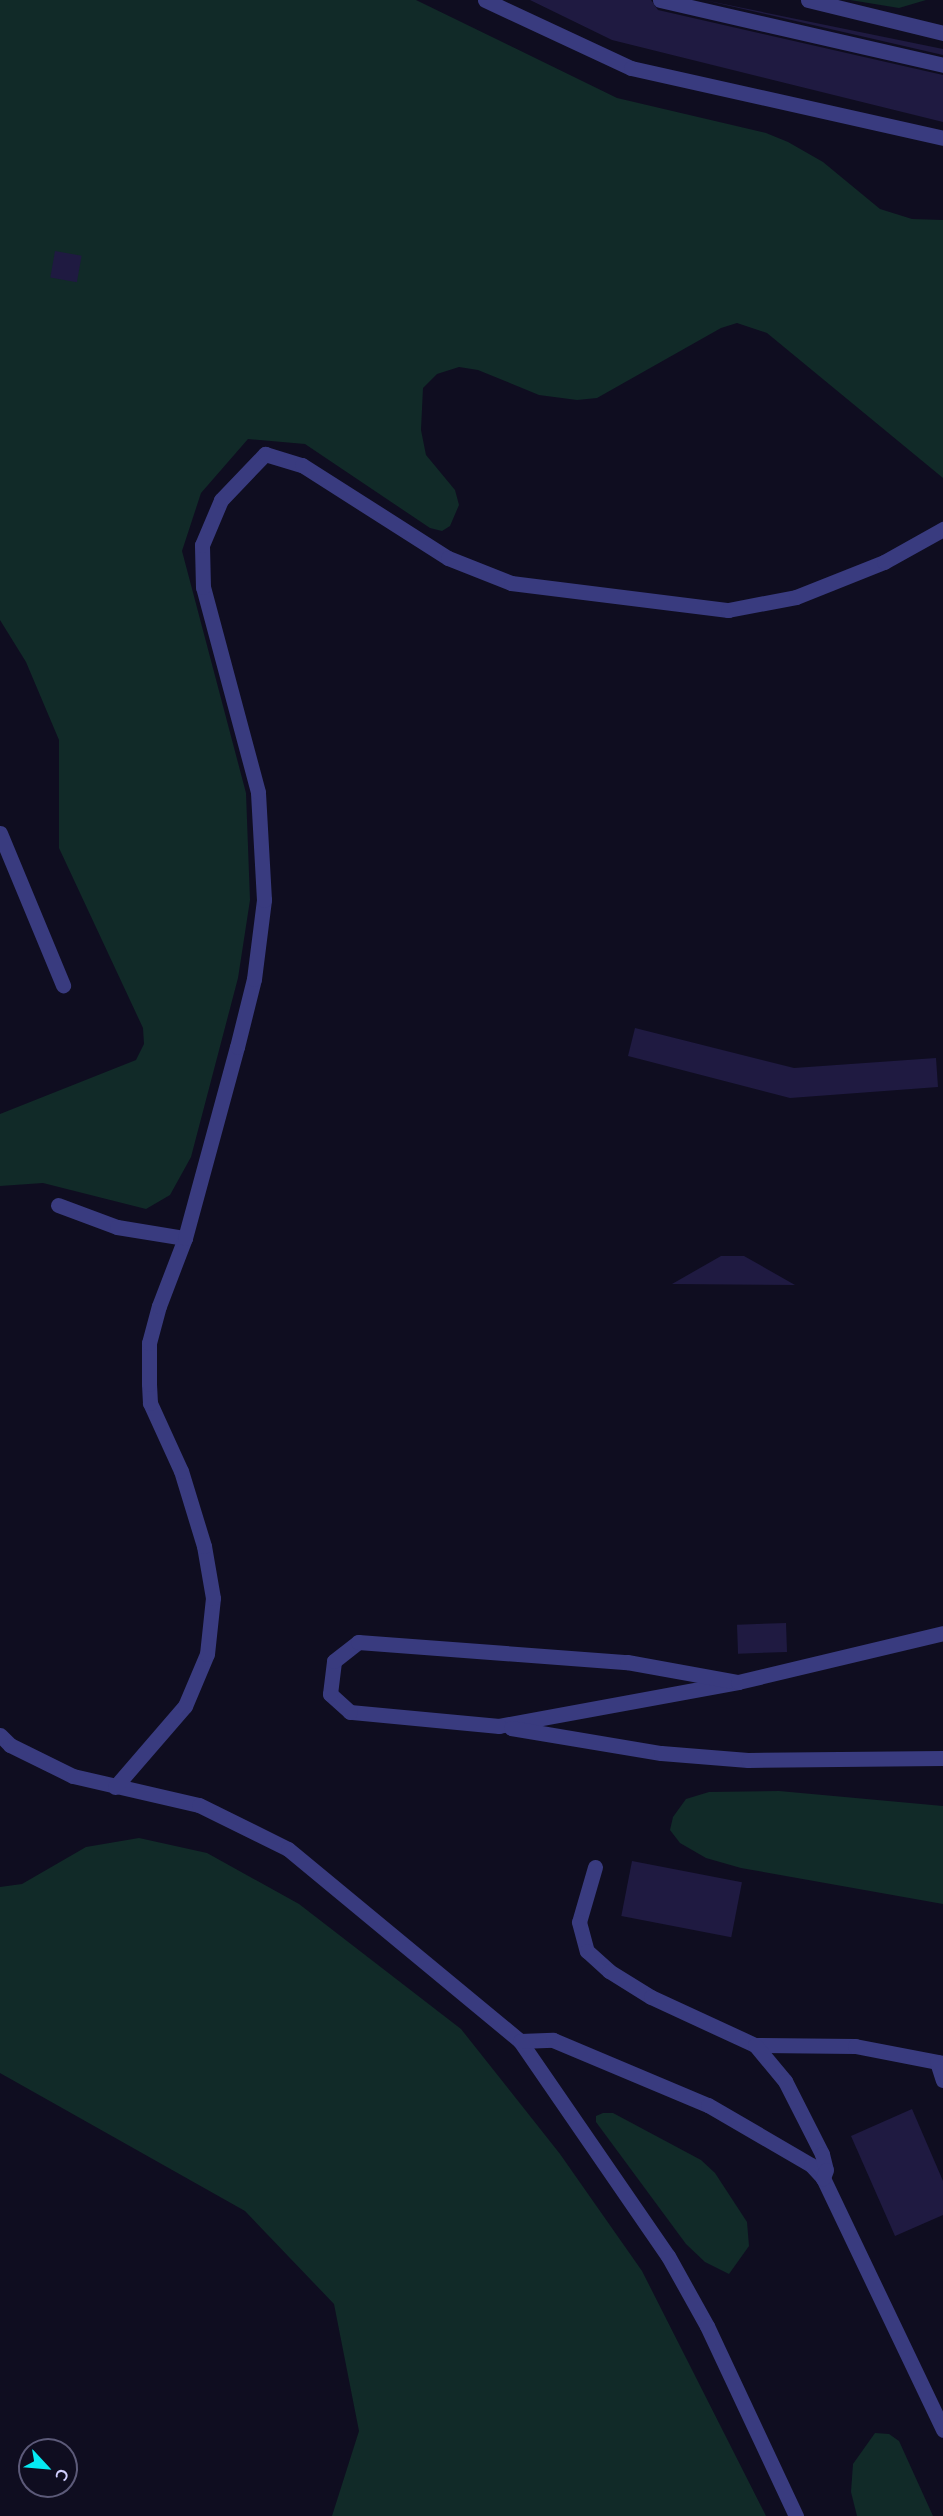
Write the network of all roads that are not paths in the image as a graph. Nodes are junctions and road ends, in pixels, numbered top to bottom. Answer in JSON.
{"nodes":[{"id":1,"x":485,"y":0,"type":"edge"},
{"id":2,"x":660,"y":0,"type":"edge"},
{"id":3,"x":808,"y":0,"type":"edge"},
{"id":4,"x":943,"y":33,"type":"edge"},
{"id":5,"x":943,"y":65,"type":"edge"},
{"id":6,"x":943,"y":138,"type":"edge"},
{"id":7,"x":943,"y":529,"type":"edge"},
{"id":8,"x":0,"y":833,"type":"edge"},
{"id":9,"x":63,"y":986,"type":"dead end"},
{"id":10,"x":58,"y":1205,"type":"dead end"},
{"id":11,"x":185,"y":1238,"type":"junction"},
{"id":12,"x":943,"y":1633,"type":"edge"},
{"id":13,"x":738,"y":1682,"type":"junction"},
{"id":14,"x":499,"y":1726,"type":"junction"},
{"id":15,"x":0,"y":1735,"type":"edge"},
{"id":16,"x":943,"y":1758,"type":"edge"},
{"id":17,"x":115,"y":1787,"type":"junction"},
{"id":18,"x":595,"y":1867,"type":"dead end"},
{"id":19,"x":520,"y":2042,"type":"junction"},
{"id":20,"x":755,"y":2045,"type":"junction"},
{"id":21,"x":940,"y":2062,"type":"edge"},
{"id":22,"x":943,"y":2080,"type":"edge"},
{"id":23,"x":823,"y":2178,"type":"junction"},
{"id":24,"x":943,"y":2430,"type":"edge"},
{"id":25,"x":796,"y":2516,"type":"edge"}],
"edges":[{"from":1,"to":6,"type":"lane"},
{"from":2,"to":5,"type":"lane"},
{"from":3,"to":4,"type":"lane"},
{"from":7,"to":11,"type":"lane"},
{"from":8,"to":9,"type":"lane"},
{"from":10,"to":11,"type":"lane"},
{"from":11,"to":17,"type":"lane"},
{"from":12,"to":13,"type":"lane"},
{"from":13,"to":14,"type":"lane"},
{"from":13,"to":14,"type":"lane"},
{"from":14,"to":16,"type":"lane"},
{"from":15,"to":17,"type":"lane"},
{"from":17,"to":19,"type":"lane"},
{"from":18,"to":20,"type":"lane"},
{"from":19,"to":23,"type":"lane"},
{"from":19,"to":25,"type":"lane"},
{"from":20,"to":21,"type":"lane"},
{"from":20,"to":23,"type":"lane"},
{"from":21,"to":22,"type":"lane"},
{"from":23,"to":24,"type":"lane"}]}
